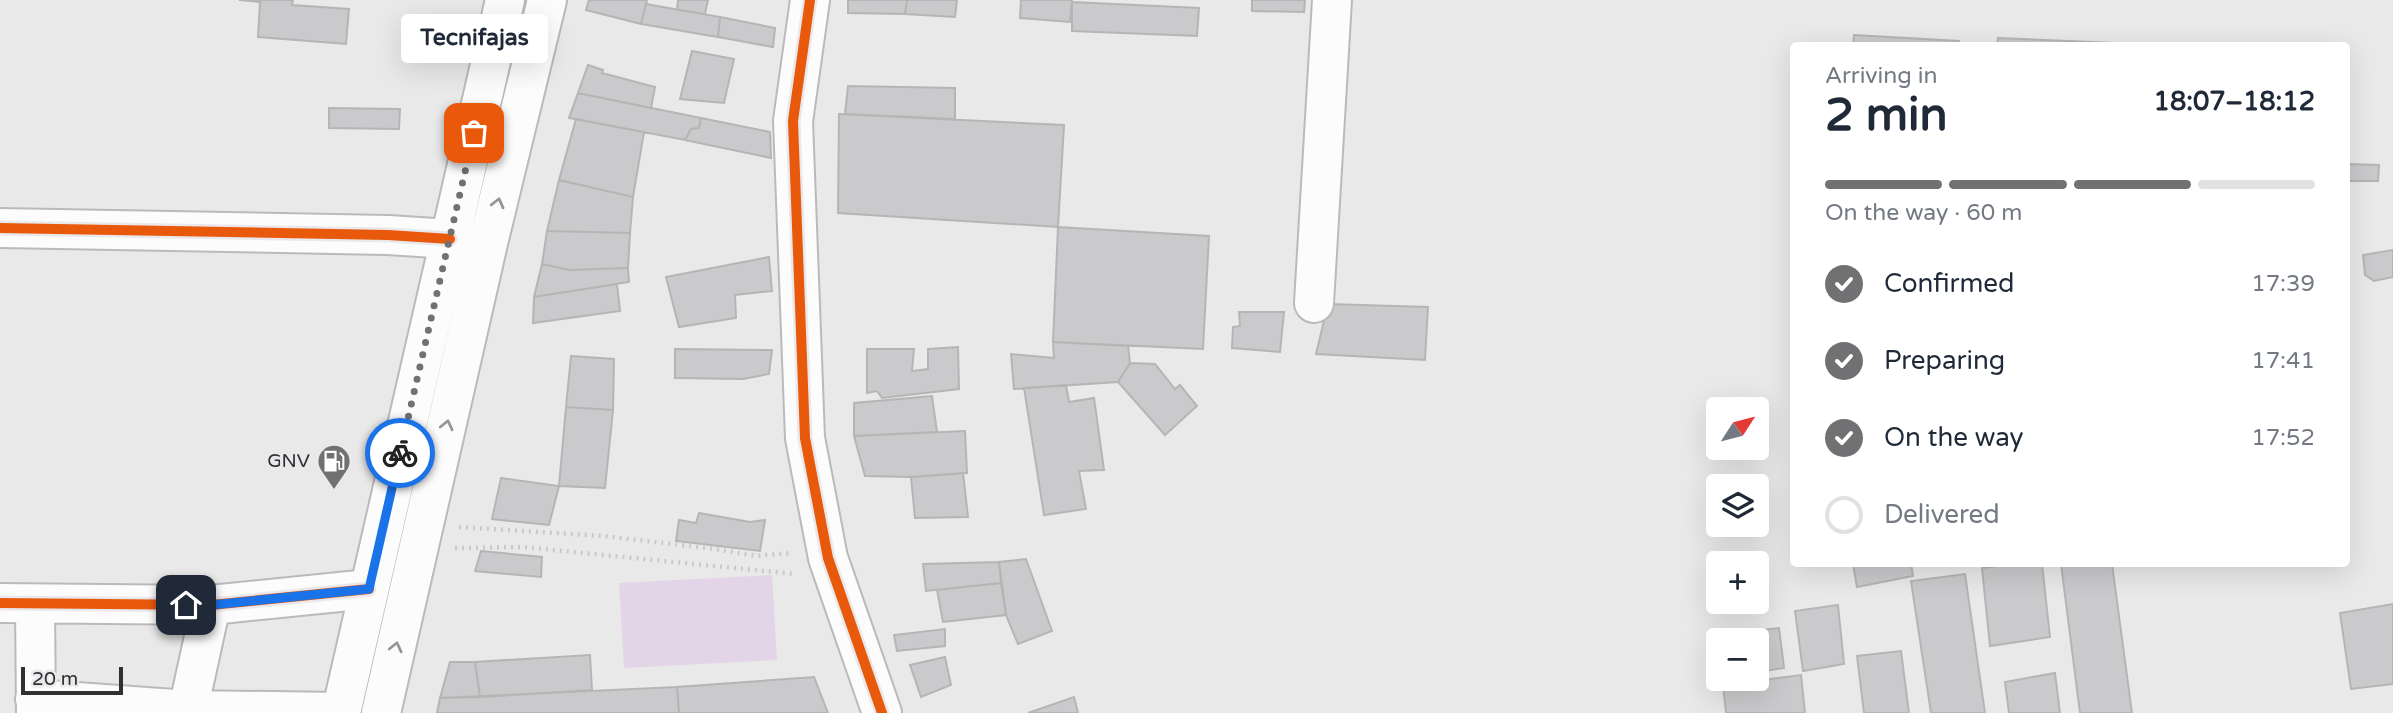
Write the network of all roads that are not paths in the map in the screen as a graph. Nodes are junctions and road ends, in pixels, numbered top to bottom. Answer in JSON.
{"nodes":[{"id":1,"x":505,"y":0,"type":"edge"},
{"id":2,"x":547,"y":0,"type":"edge"},
{"id":3,"x":810,"y":0,"type":"edge"},
{"id":4,"x":1332,"y":0,"type":"edge"},
{"id":5,"x":0,"y":228,"type":"edge"},
{"id":6,"x":450,"y":239,"type":"junction"},
{"id":7,"x":1314,"y":303,"type":"dead end"},
{"id":8,"x":369,"y":589,"type":"junction"},
{"id":9,"x":17,"y":604,"type":"edge"},
{"id":10,"x":211,"y":605,"type":"junction"},
{"id":11,"x":35,"y":706,"type":"edge"},
{"id":12,"x":188,"y":712,"type":"edge"},
{"id":13,"x":341,"y":713,"type":"edge"},
{"id":14,"x":381,"y":713,"type":"edge"},
{"id":15,"x":882,"y":713,"type":"edge"}],
"edges":[{"from":1,"to":6,"type":"street"},
{"from":14,"to":2,"type":"street","one_way":true},
{"from":3,"to":15,"type":"street"},
{"from":4,"to":7,"type":"street"},
{"from":5,"to":6,"type":"street"},
{"from":6,"to":8,"type":"street"},
{"from":8,"to":10,"type":"street"},
{"from":8,"to":13,"type":"street"},
{"from":9,"to":10,"type":"street"},
{"from":9,"to":11,"type":"street"},
{"from":10,"to":12,"type":"street"},
{"from":11,"to":12,"type":"street"},
{"from":12,"to":13,"type":"street"}]}
